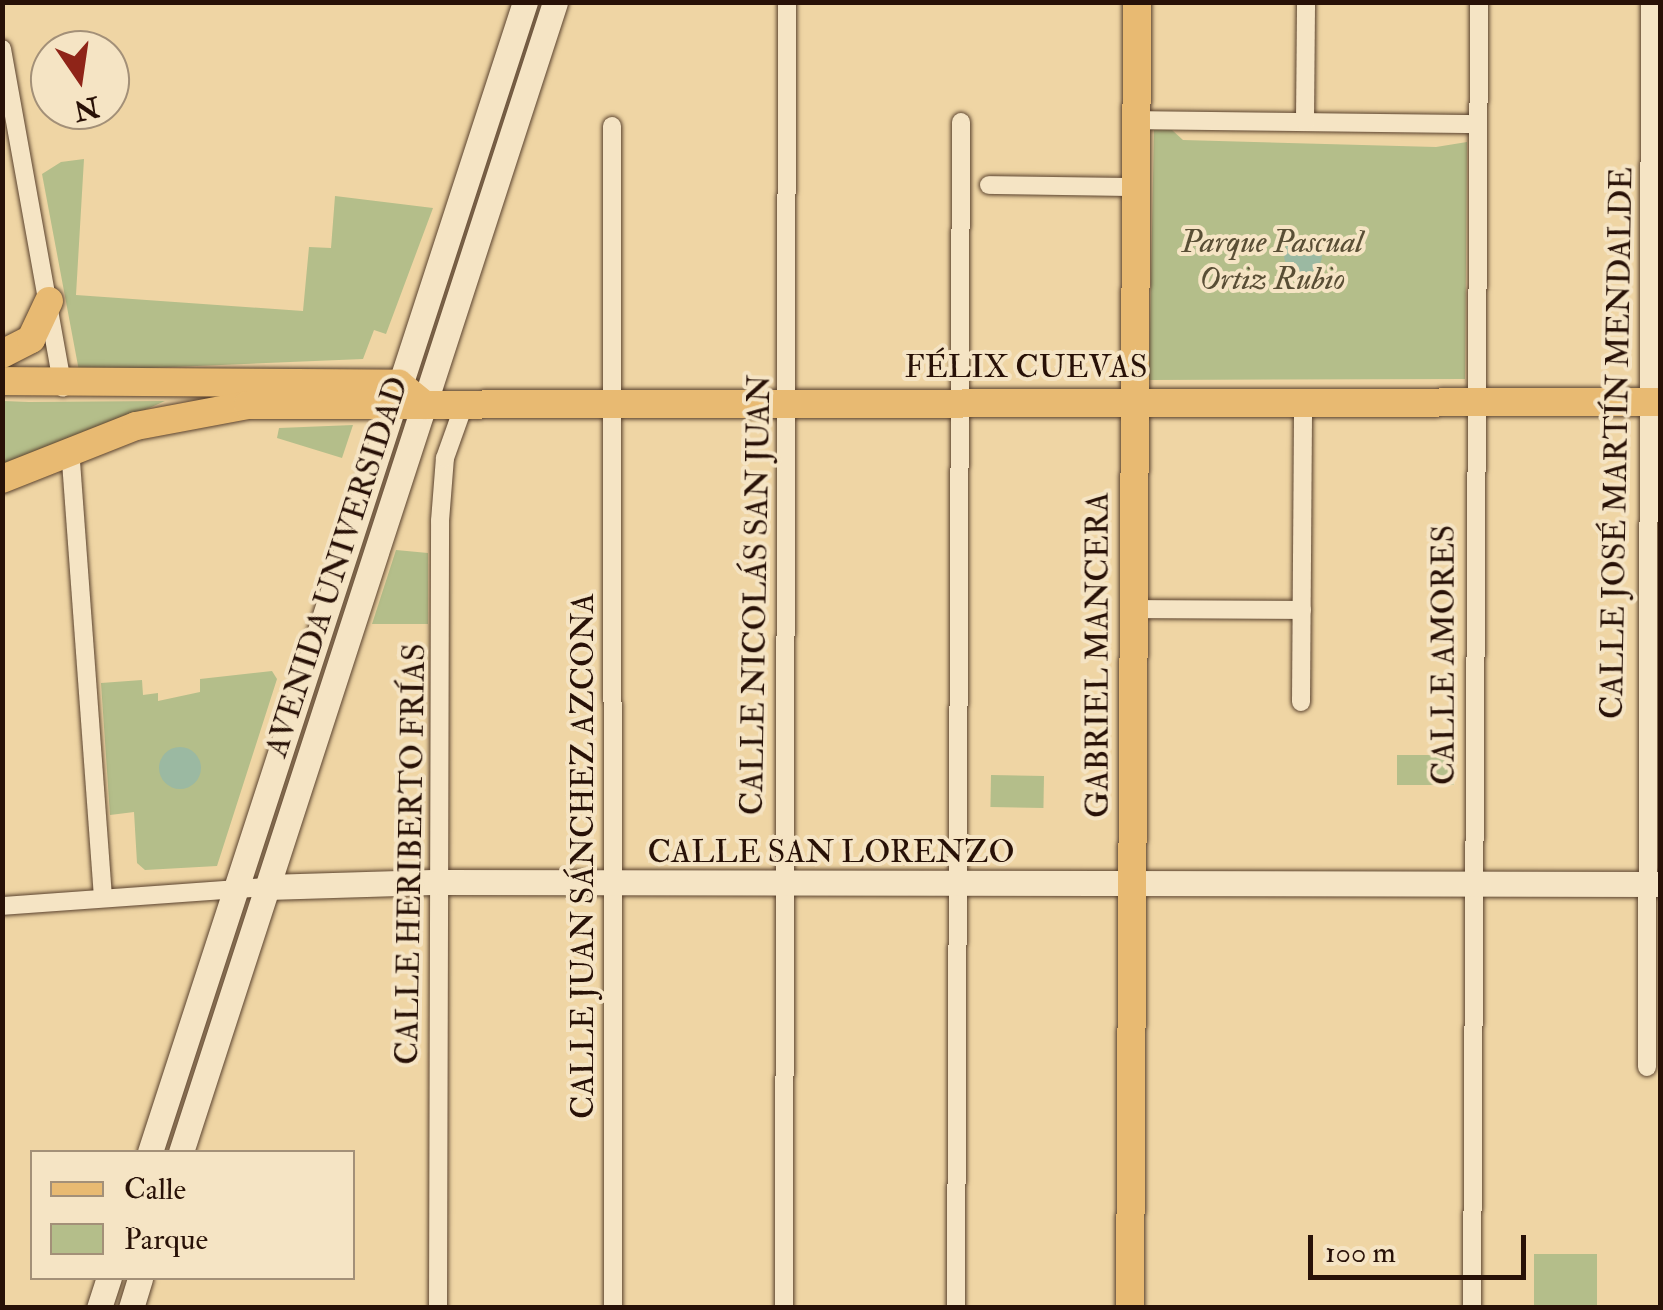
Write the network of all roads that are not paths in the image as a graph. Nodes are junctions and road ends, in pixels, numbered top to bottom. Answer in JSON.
{"nodes":[{"id":1,"x":525,"y":2,"type":"edge"},
{"id":2,"x":556,"y":2,"type":"edge"},
{"id":3,"x":787,"y":2,"type":"edge"},
{"id":4,"x":1137,"y":2,"type":"edge"},
{"id":5,"x":1306,"y":2,"type":"edge"},
{"id":6,"x":1479,"y":2,"type":"edge"},
{"id":7,"x":1650,"y":2,"type":"edge"},
{"id":8,"x":2,"y":49,"type":"edge"},
{"id":9,"x":1136,"y":120,"type":"junction"},
{"id":10,"x":961,"y":122,"type":"dead end"},
{"id":11,"x":1305,"y":122,"type":"junction"},
{"id":12,"x":1478,"y":124,"type":"junction"},
{"id":13,"x":612,"y":126,"type":"dead end"},
{"id":14,"x":990,"y":186,"type":"dead end"},
{"id":15,"x":1136,"y":187,"type":"junction"},
{"id":16,"x":49,"y":302,"type":"junction"},
{"id":17,"x":2,"y":354,"type":"edge"},
{"id":18,"x":2,"y":382,"type":"edge"},
{"id":19,"x":62,"y":387,"type":"junction"},
{"id":20,"x":2,"y":389,"type":"edge"},
{"id":21,"x":396,"y":394,"type":"junction"},
{"id":22,"x":1134,"y":400,"type":"junction"},
{"id":23,"x":1303,"y":401,"type":"junction"},
{"id":24,"x":1475,"y":402,"type":"junction"},
{"id":25,"x":1655,"y":402,"type":"edge"},
{"id":26,"x":789,"y":403,"type":"junction"},
{"id":27,"x":962,"y":403,"type":"junction"},
{"id":28,"x":464,"y":404,"type":"junction"},
{"id":29,"x":613,"y":404,"type":"junction"},
{"id":30,"x":248,"y":405,"type":"junction"},
{"id":31,"x":425,"y":405,"type":"junction"},
{"id":32,"x":70,"y":448,"type":"junction"},
{"id":33,"x":2,"y":479,"type":"edge"},
{"id":34,"x":1134,"y":609,"type":"junction"},
{"id":35,"x":1302,"y":610,"type":"junction"},
{"id":36,"x":1301,"y":702,"type":"dead end"},
{"id":37,"x":440,"y":882,"type":"junction"},
{"id":38,"x":614,"y":883,"type":"junction"},
{"id":39,"x":1474,"y":884,"type":"junction"},
{"id":40,"x":1652,"y":884,"type":"edge"},
{"id":41,"x":957,"y":885,"type":"junction"},
{"id":42,"x":1132,"y":885,"type":"junction"},
{"id":43,"x":783,"y":886,"type":"junction"},
{"id":44,"x":237,"y":888,"type":"junction"},
{"id":45,"x":266,"y":888,"type":"junction"},
{"id":46,"x":104,"y":897,"type":"junction"},
{"id":47,"x":2,"y":906,"type":"edge"},
{"id":48,"x":1647,"y":1067,"type":"dead end"},
{"id":49,"x":151,"y":1150,"type":"edge"},
{"id":50,"x":182,"y":1150,"type":"edge"},
{"id":51,"x":108,"y":1280,"type":"edge"},
{"id":52,"x":139,"y":1280,"type":"edge"},
{"id":53,"x":100,"y":1308,"type":"edge"},
{"id":54,"x":131,"y":1308,"type":"edge"},
{"id":55,"x":438,"y":1308,"type":"edge"},
{"id":56,"x":614,"y":1308,"type":"edge"},
{"id":57,"x":784,"y":1308,"type":"edge"},
{"id":58,"x":956,"y":1308,"type":"edge"},
{"id":59,"x":1130,"y":1308,"type":"edge"},
{"id":60,"x":1472,"y":1308,"type":"edge"}],
"edges":[{"from":1,"to":21,"type":"main road","name":"AVENIDA UNIVERSIDAD"},
{"from":2,"to":31,"type":"main road","name":"AVENIDA UNIVERSIDAD"},
{"from":3,"to":26,"type":"street","name":"CALLE NICOLÁS SAN JUAN"},
{"from":4,"to":9,"type":"main road","name":"GABRIEL MANCERA"},
{"from":5,"to":11,"type":"street"},
{"from":6,"to":12,"type":"street","name":"CALLE AMORES"},
{"from":7,"to":25,"type":"street","name":"CALLE JOSÉ MARTÍN MENDALDE"},
{"from":8,"to":16,"type":"street"},
{"from":9,"to":11,"type":"street"},
{"from":9,"to":15,"type":"main road","name":"GABRIEL MANCERA"},
{"from":10,"to":27,"type":"street"},
{"from":11,"to":12,"type":"street"},
{"from":12,"to":24,"type":"street","name":"CALLE AMORES"},
{"from":13,"to":29,"type":"street","name":"CALLE JUAN SÁNCHEZ AZCONA"},
{"from":14,"to":15,"type":"street"},
{"from":15,"to":22,"type":"main road","name":"GABRIEL MANCERA"},
{"from":16,"to":17,"type":"main road"},
{"from":16,"to":19,"type":"street"},
{"from":18,"to":19,"type":"main road"},
{"from":19,"to":20,"type":"main road"},
{"from":19,"to":21,"type":"main road"},
{"from":19,"to":30,"type":"main road"},
{"from":21,"to":30,"type":"main road"},
{"from":21,"to":31,"type":"main road","name":"FÉLIX CUEVAS"},
{"from":21,"to":44,"type":"main road","name":"AVENIDA UNIVERSIDAD"},
{"from":22,"to":23,"type":"main road","name":"FÉLIX CUEVAS"},
{"from":22,"to":27,"type":"main road","name":"FÉLIX CUEVAS"},
{"from":22,"to":34,"type":"main road","name":"GABRIEL MANCERA"},
{"from":23,"to":24,"type":"main road","name":"FÉLIX CUEVAS"},
{"from":23,"to":35,"type":"street"},
{"from":24,"to":25,"type":"main road","name":"FÉLIX CUEVAS"},
{"from":24,"to":39,"type":"street","name":"CALLE AMORES"},
{"from":25,"to":40,"type":"street","name":"CALLE JOSÉ MARTÍN MENDALDE"},
{"from":26,"to":27,"type":"main road","name":"FÉLIX CUEVAS"},
{"from":26,"to":29,"type":"main road","name":"FÉLIX CUEVAS"},
{"from":26,"to":43,"type":"street","name":"CALLE NICOLÁS SAN JUAN"},
{"from":27,"to":41,"type":"street"},
{"from":28,"to":29,"type":"main road","name":"FÉLIX CUEVAS"},
{"from":28,"to":31,"type":"main road","name":"FÉLIX CUEVAS"},
{"from":28,"to":37,"type":"street","name":"CALLE HERIBERTO FRÍAS"},
{"from":29,"to":38,"type":"street","name":"CALLE JUAN SÁNCHEZ AZCONA"},
{"from":30,"to":32,"type":"main road"},
{"from":31,"to":45,"type":"main road","name":"AVENIDA UNIVERSIDAD"},
{"from":32,"to":33,"type":"main road"},
{"from":32,"to":46,"type":"street"},
{"from":34,"to":35,"type":"street"},
{"from":34,"to":42,"type":"main road","name":"GABRIEL MANCERA"},
{"from":35,"to":36,"type":"street"},
{"from":37,"to":38,"type":"main road","name":"CALLE SAN LORENZO"},
{"from":37,"to":45,"type":"main road","name":"CALLE SAN LORENZO"},
{"from":37,"to":55,"type":"street","name":"CALLE HERIBERTO FRÍAS"},
{"from":38,"to":43,"type":"main road","name":"CALLE SAN LORENZO"},
{"from":38,"to":56,"type":"street","name":"CALLE JUAN SÁNCHEZ AZCONA"},
{"from":39,"to":40,"type":"main road","name":"CALLE SAN LORENZO"},
{"from":39,"to":42,"type":"main road","name":"CALLE SAN LORENZO"},
{"from":39,"to":60,"type":"street","name":"CALLE AMORES"},
{"from":40,"to":48,"type":"street","name":"CALLE JOSÉ MARTÍN MENDALDE"},
{"from":41,"to":42,"type":"main road","name":"CALLE SAN LORENZO"},
{"from":41,"to":43,"type":"main road","name":"CALLE SAN LORENZO"},
{"from":41,"to":58,"type":"street"},
{"from":42,"to":59,"type":"main road","name":"GABRIEL MANCERA"},
{"from":43,"to":57,"type":"street","name":"CALLE NICOLÁS SAN JUAN"},
{"from":44,"to":45,"type":"street","name":"CALLE SAN LORENZO"},
{"from":44,"to":46,"type":"street","name":"CALLE SAN LORENZO"},
{"from":44,"to":49,"type":"main road","name":"AVENIDA UNIVERSIDAD"},
{"from":45,"to":50,"type":"main road","name":"AVENIDA UNIVERSIDAD"},
{"from":46,"to":47,"type":"street","name":"CALLE SAN LORENZO"},
{"from":51,"to":53,"type":"main road"},
{"from":52,"to":54,"type":"main road"}]}
